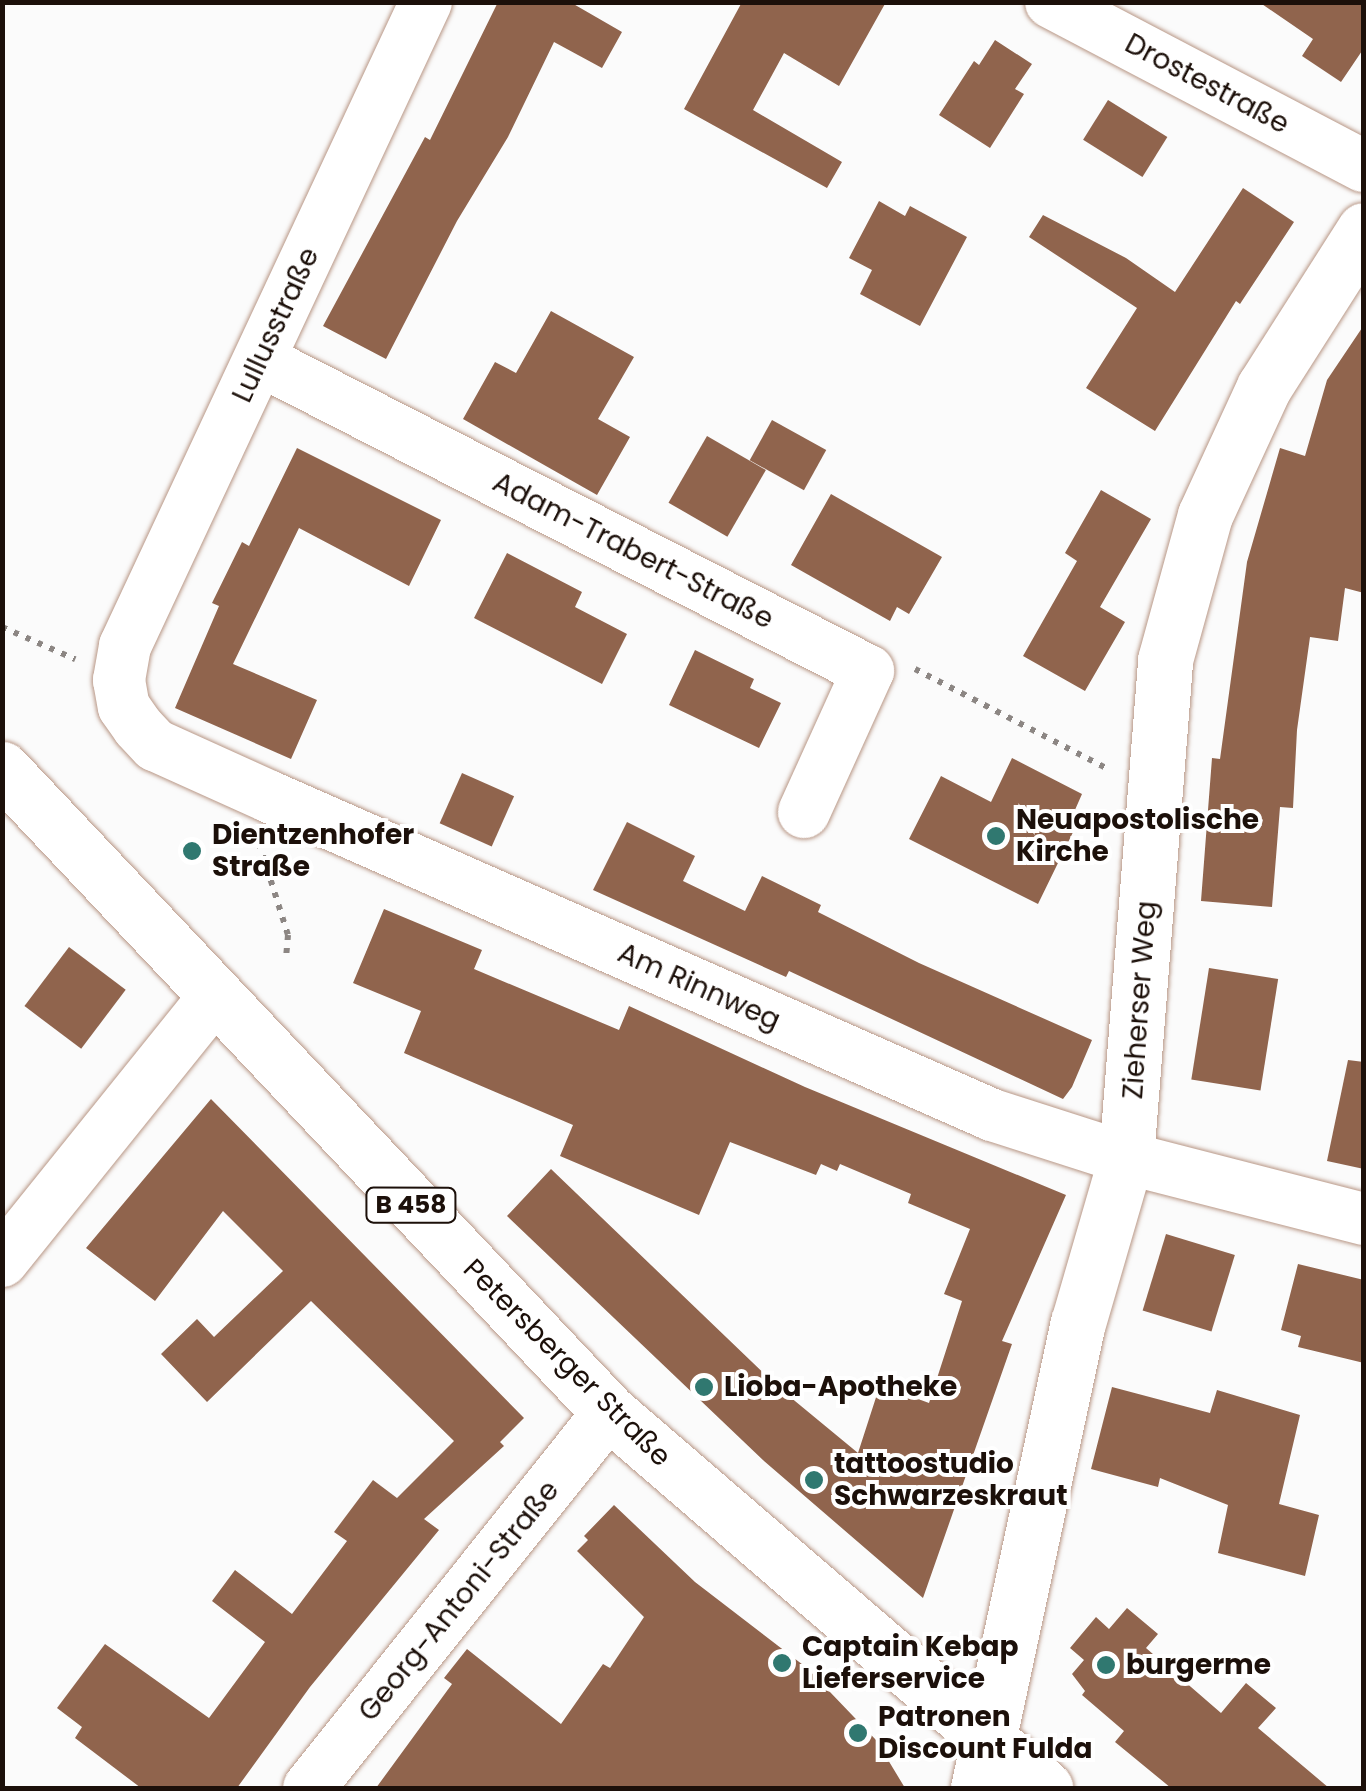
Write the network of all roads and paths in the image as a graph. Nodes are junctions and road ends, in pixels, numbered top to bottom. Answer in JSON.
{"nodes":[{"id":1,"x":426,"y":2,"type":"edge"},
{"id":2,"x":1051,"y":2,"type":"edge"},
{"id":3,"x":1364,"y":166,"type":"edge"},
{"id":4,"x":1364,"y":230,"type":"edge"},
{"id":5,"x":260,"y":360,"type":"junction"},
{"id":6,"x":2,"y":627,"type":"edge"},
{"id":7,"x":107,"y":655,"type":"junction"},
{"id":8,"x":912,"y":667,"type":"dead end"},
{"id":9,"x":2,"y":769,"type":"edge"},
{"id":10,"x":1114,"y":772,"type":"dead end"},
{"id":11,"x":804,"y":812,"type":"dead end"},
{"id":12,"x":260,"y":826,"type":"dead end"},
{"id":13,"x":286,"y":958,"type":"dead end"},
{"id":14,"x":215,"y":996,"type":"junction"},
{"id":15,"x":1126,"y":1158,"type":"junction"},
{"id":16,"x":1364,"y":1219,"type":"edge"},
{"id":17,"x":2,"y":1261,"type":"edge"},
{"id":18,"x":609,"y":1412,"type":"junction"},
{"id":19,"x":983,"y":1765,"type":"edge"},
{"id":20,"x":309,"y":1788,"type":"edge"},
{"id":21,"x":1046,"y":1788,"type":"edge"}],
"edges":[{"from":1,"to":5,"type":"street","name":"Lullusstraße"},
{"from":2,"to":3,"type":"street","name":"Drostestraße"},
{"from":4,"to":15,"type":"street","name":"Zieherser Weg"},
{"from":5,"to":7,"type":"street","name":"Lullusstraße"},
{"from":5,"to":11,"type":"street","name":"Adam-Trabert-Straße"},
{"from":6,"to":7,"type":"path"},
{"from":7,"to":15,"type":"street","name":"Am Rinnweg"},
{"from":8,"to":10,"type":"path"},
{"from":9,"to":14,"type":"street","name":"Petersberger Straße","number":"B 458"},
{"from":12,"to":13,"type":"path"},
{"from":14,"to":17,"type":"street"},
{"from":14,"to":18,"type":"street","name":"Petersberger Straße","number":"B 458"},
{"from":15,"to":16,"type":"street","name":"Am Rinnweg"},
{"from":15,"to":19,"type":"street","name":"Zieherser Weg"},
{"from":18,"to":19,"type":"street","name":"Petersberger Straße","number":"B 458"},
{"from":18,"to":20,"type":"street","name":"Georg-Antoni-Straße"},
{"from":19,"to":21,"type":"street","name":"Petersberger Straße","number":"B 458"}]}
